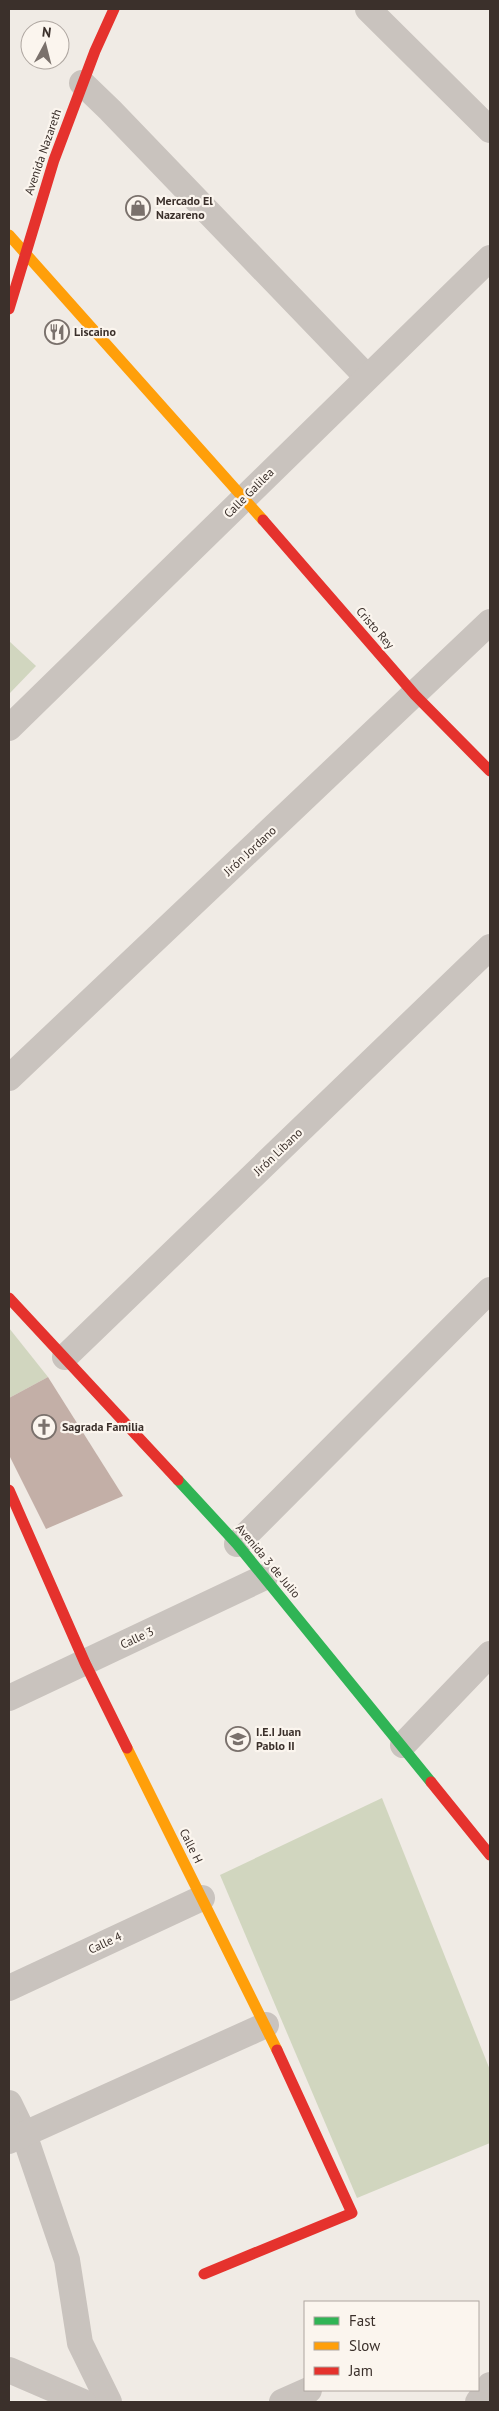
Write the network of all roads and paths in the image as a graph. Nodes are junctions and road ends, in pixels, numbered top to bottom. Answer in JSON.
{"nodes":[{"id":1,"x":114,"y":9,"type":"edge"},
{"id":2,"x":368,"y":9,"type":"edge"},
{"id":3,"x":82,"y":83,"type":"junction"},
{"id":4,"x":490,"y":130,"type":"edge"},
{"id":5,"x":9,"y":235,"type":"edge"},
{"id":6,"x":24,"y":250,"type":"junction"},
{"id":7,"x":490,"y":258,"type":"edge"},
{"id":8,"x":11,"y":293,"type":"edge"},
{"id":9,"x":367,"y":377,"type":"junction"},
{"id":10,"x":244,"y":498,"type":"junction"},
{"id":11,"x":490,"y":622,"type":"edge"},
{"id":12,"x":415,"y":694,"type":"junction"},
{"id":13,"x":9,"y":728,"type":"edge"},
{"id":14,"x":490,"y":771,"type":"edge"},
{"id":15,"x":490,"y":947,"type":"edge"},
{"id":16,"x":9,"y":1078,"type":"edge"},
{"id":17,"x":490,"y":1290,"type":"edge"},
{"id":18,"x":9,"y":1298,"type":"edge"},
{"id":19,"x":65,"y":1357,"type":"junction"},
{"id":20,"x":9,"y":1490,"type":"edge"},
{"id":21,"x":237,"y":1544,"type":"junction"},
{"id":22,"x":265,"y":1577,"type":"junction"},
{"id":23,"x":490,"y":1654,"type":"edge"},
{"id":24,"x":85,"y":1663,"type":"junction"},
{"id":25,"x":9,"y":1698,"type":"edge"},
{"id":26,"x":403,"y":1745,"type":"junction"},
{"id":27,"x":490,"y":1855,"type":"edge"},
{"id":28,"x":202,"y":1898,"type":"junction"},
{"id":29,"x":9,"y":1988,"type":"edge"},
{"id":30,"x":266,"y":2025,"type":"junction"},
{"id":31,"x":9,"y":2103,"type":"edge"},
{"id":32,"x":16,"y":2138,"type":"edge"},
{"id":33,"x":204,"y":2274,"type":"dead end"},
{"id":34,"x":9,"y":2370,"type":"edge"},
{"id":35,"x":490,"y":2386,"type":"edge"},
{"id":36,"x":306,"y":2391,"type":"edge"},
{"id":37,"x":83,"y":2402,"type":"edge"},
{"id":38,"x":109,"y":2402,"type":"edge"},
{"id":39,"x":282,"y":2402,"type":"edge"},
{"id":40,"x":478,"y":2402,"type":"edge"}],
"edges":[{"from":1,"to":3,"type":"street","name":"Avenida Nazareth"},
{"from":2,"to":4,"type":"street"},
{"from":3,"to":6,"type":"street","name":"Avenida Nazareth"},
{"from":3,"to":9,"type":"street"},
{"from":5,"to":6,"type":"street","name":"Cristo Rey"},
{"from":6,"to":8,"type":"street","name":"Avenida Nazareth"},
{"from":6,"to":10,"type":"street","name":"Cristo Rey"},
{"from":7,"to":9,"type":"street","name":"Calle Galilea"},
{"from":9,"to":10,"type":"street","name":"Calle Galilea"},
{"from":10,"to":12,"type":"street","name":"Cristo Rey"},
{"from":10,"to":13,"type":"street","name":"Calle Galilea"},
{"from":11,"to":12,"type":"street","name":"Jirón Jordano"},
{"from":12,"to":14,"type":"street","name":"Cristo Rey"},
{"from":12,"to":16,"type":"street","name":"Jirón Jordano"},
{"from":15,"to":19,"type":"street","name":"Jirón Líbano"},
{"from":17,"to":21,"type":"street"},
{"from":18,"to":19,"type":"street","name":"Avenida 3 de Julio"},
{"from":19,"to":21,"type":"street","name":"Avenida 3 de Julio"},
{"from":20,"to":24,"type":"street","name":"Calle H"},
{"from":21,"to":22,"type":"street","name":"Avenida 3 de Julio"},
{"from":22,"to":24,"type":"street","name":"Calle 3"},
{"from":22,"to":26,"type":"street","name":"Avenida 3 de Julio"},
{"from":23,"to":26,"type":"street"},
{"from":24,"to":25,"type":"street","name":"Calle 3"},
{"from":24,"to":28,"type":"street","name":"Calle H"},
{"from":26,"to":27,"type":"street","name":"Avenida 3 de Julio"},
{"from":28,"to":29,"type":"street","name":"Calle 4"},
{"from":28,"to":30,"type":"street","name":"Calle H"},
{"from":30,"to":32,"type":"street"},
{"from":30,"to":33,"type":"street","name":"Calle H"},
{"from":31,"to":32,"type":"street"},
{"from":32,"to":38,"type":"street"},
{"from":34,"to":37,"type":"street"},
{"from":35,"to":40,"type":"street"},
{"from":36,"to":39,"type":"street"}]}
